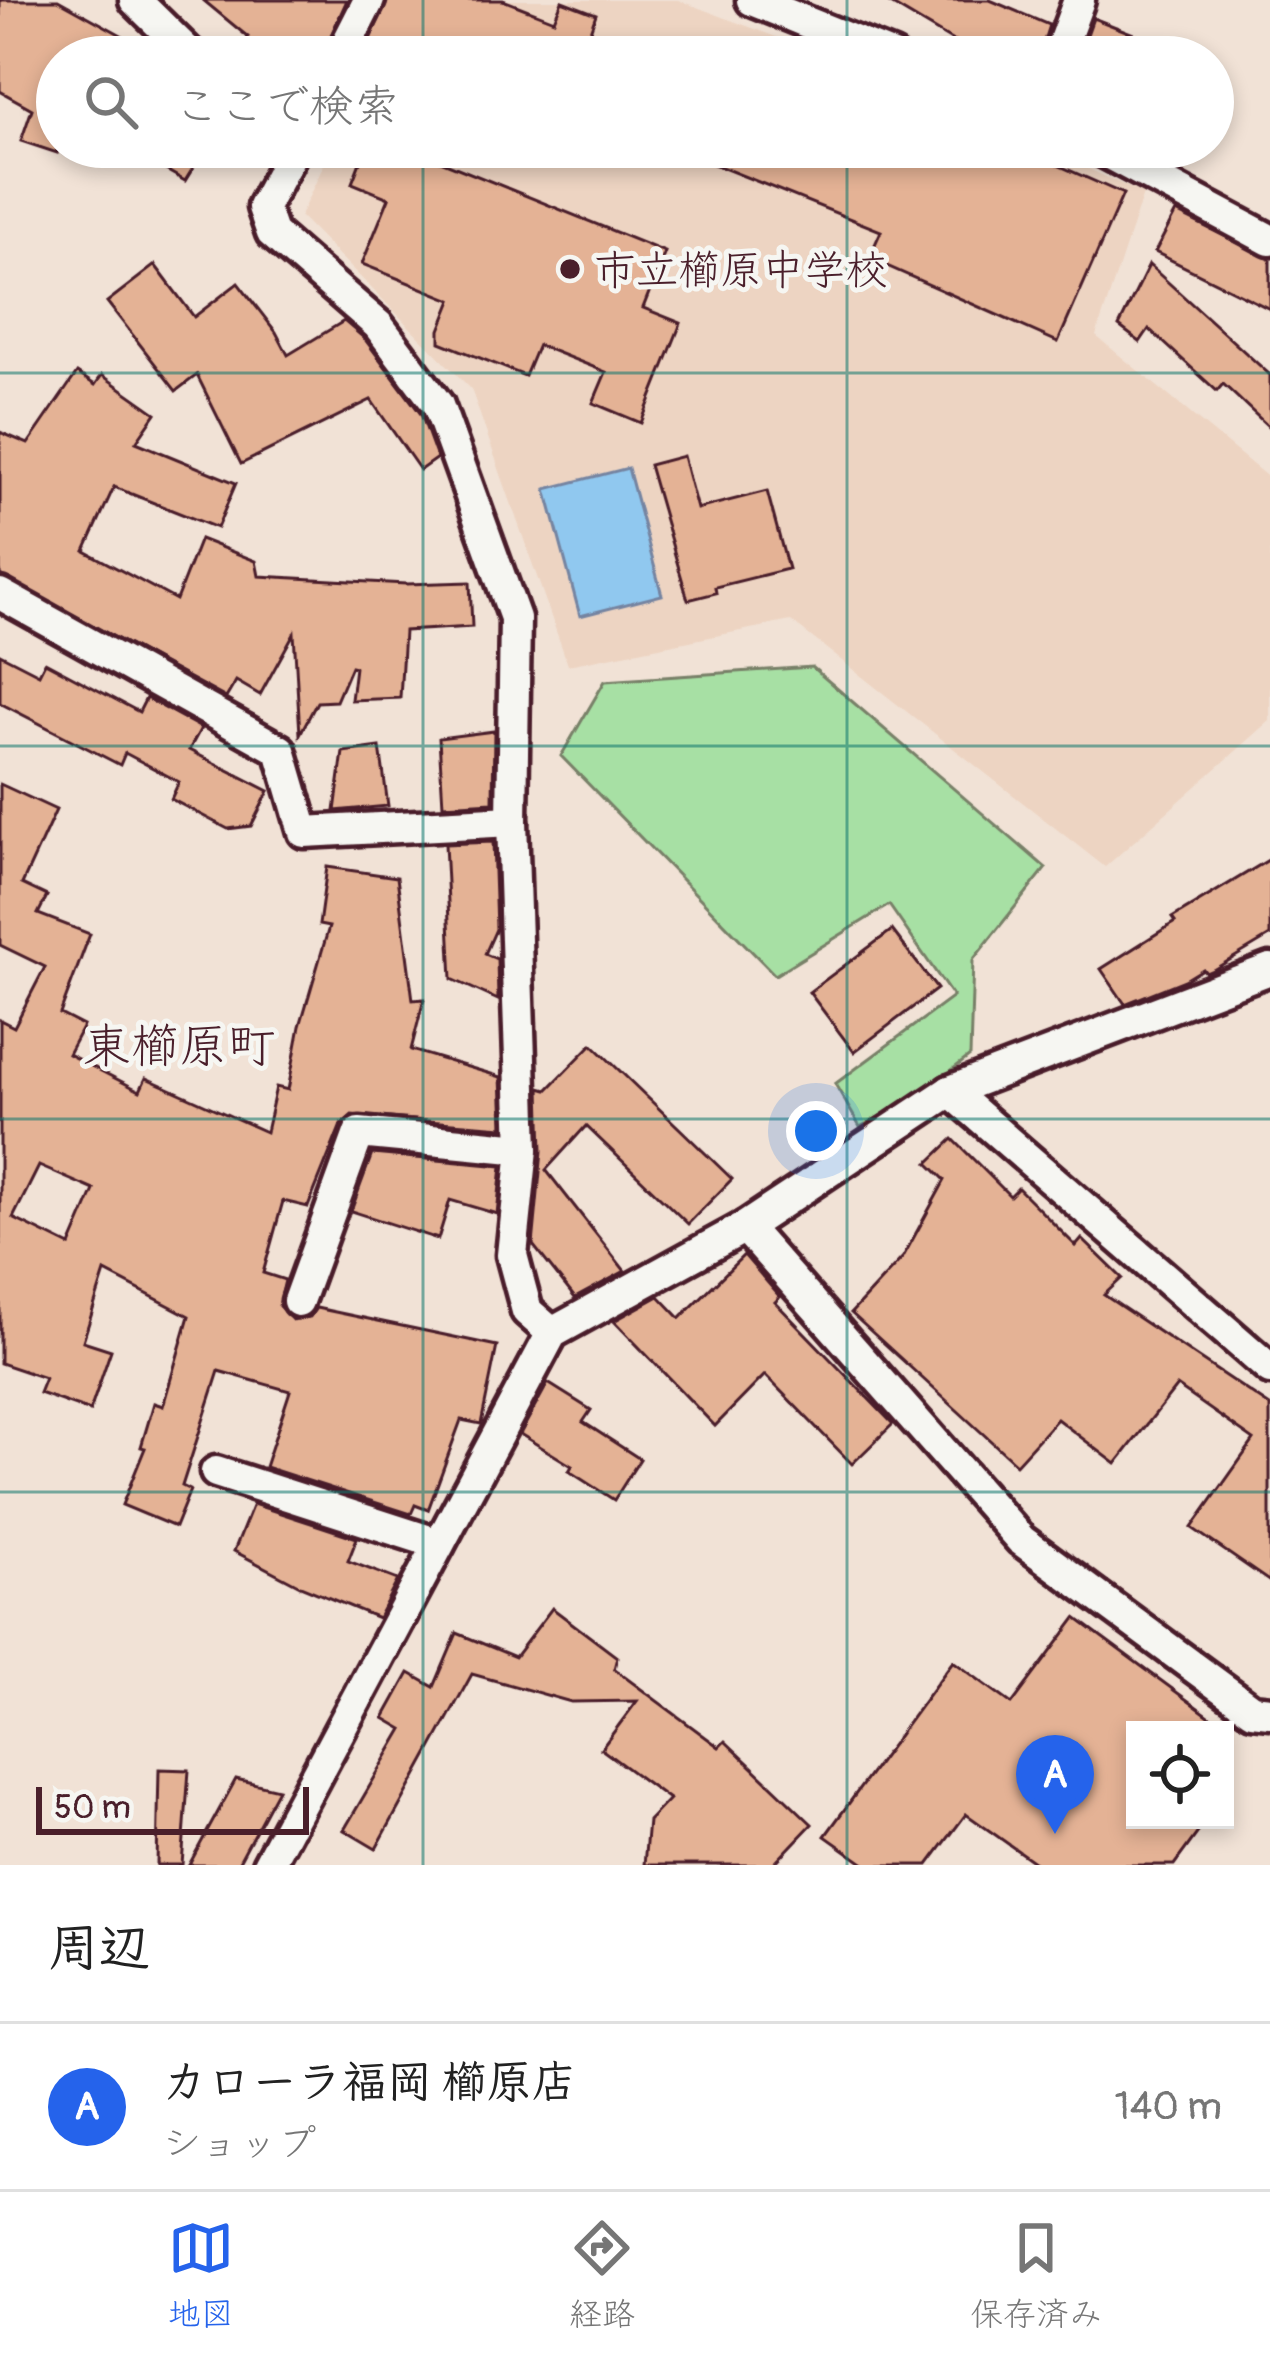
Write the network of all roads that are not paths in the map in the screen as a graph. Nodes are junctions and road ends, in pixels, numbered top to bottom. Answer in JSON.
{"nodes":[{"id":1,"x":135,"y":0,"type":"edge"},
{"id":2,"x":369,"y":0,"type":"edge"},
{"id":3,"x":752,"y":0,"type":"edge"},
{"id":4,"x":1079,"y":0,"type":"edge"},
{"id":5,"x":172,"y":36,"type":"edge"},
{"id":6,"x":351,"y":36,"type":"edge"},
{"id":7,"x":841,"y":36,"type":"edge"},
{"id":8,"x":1066,"y":36,"type":"edge"},
{"id":9,"x":282,"y":168,"type":"edge"},
{"id":10,"x":1135,"y":168,"type":"edge"},
{"id":11,"x":1270,"y":240,"type":"edge"},
{"id":12,"x":0,"y":594,"type":"edge"},
{"id":13,"x":512,"y":821,"type":"junction"},
{"id":14,"x":1270,"y":969,"type":"edge"},
{"id":15,"x":950,"y":1090,"type":"junction"},
{"id":16,"x":523,"y":1149,"type":"junction"},
{"id":17,"x":745,"y":1228,"type":"junction"},
{"id":18,"x":298,"y":1300,"type":"dead end"},
{"id":19,"x":552,"y":1333,"type":"junction"},
{"id":20,"x":1270,"y":1369,"type":"edge"},
{"id":21,"x":216,"y":1472,"type":"dead end"},
{"id":22,"x":439,"y":1544,"type":"junction"},
{"id":23,"x":1270,"y":1712,"type":"edge"},
{"id":24,"x":268,"y":1865,"type":"edge"}],
"edges":[{"from":1,"to":5,"type":"street"},
{"from":2,"to":6,"type":"street"},
{"from":3,"to":7,"type":"street"},
{"from":4,"to":8,"type":"street"},
{"from":9,"to":13,"type":"street"},
{"from":10,"to":11,"type":"street"},
{"from":12,"to":13,"type":"street"},
{"from":13,"to":16,"type":"street"},
{"from":14,"to":15,"type":"street"},
{"from":15,"to":17,"type":"street"},
{"from":15,"to":20,"type":"street"},
{"from":16,"to":18,"type":"street"},
{"from":16,"to":19,"type":"street"},
{"from":17,"to":19,"type":"street"},
{"from":17,"to":23,"type":"street"},
{"from":19,"to":22,"type":"street"},
{"from":21,"to":22,"type":"street"},
{"from":22,"to":24,"type":"street"}]}
